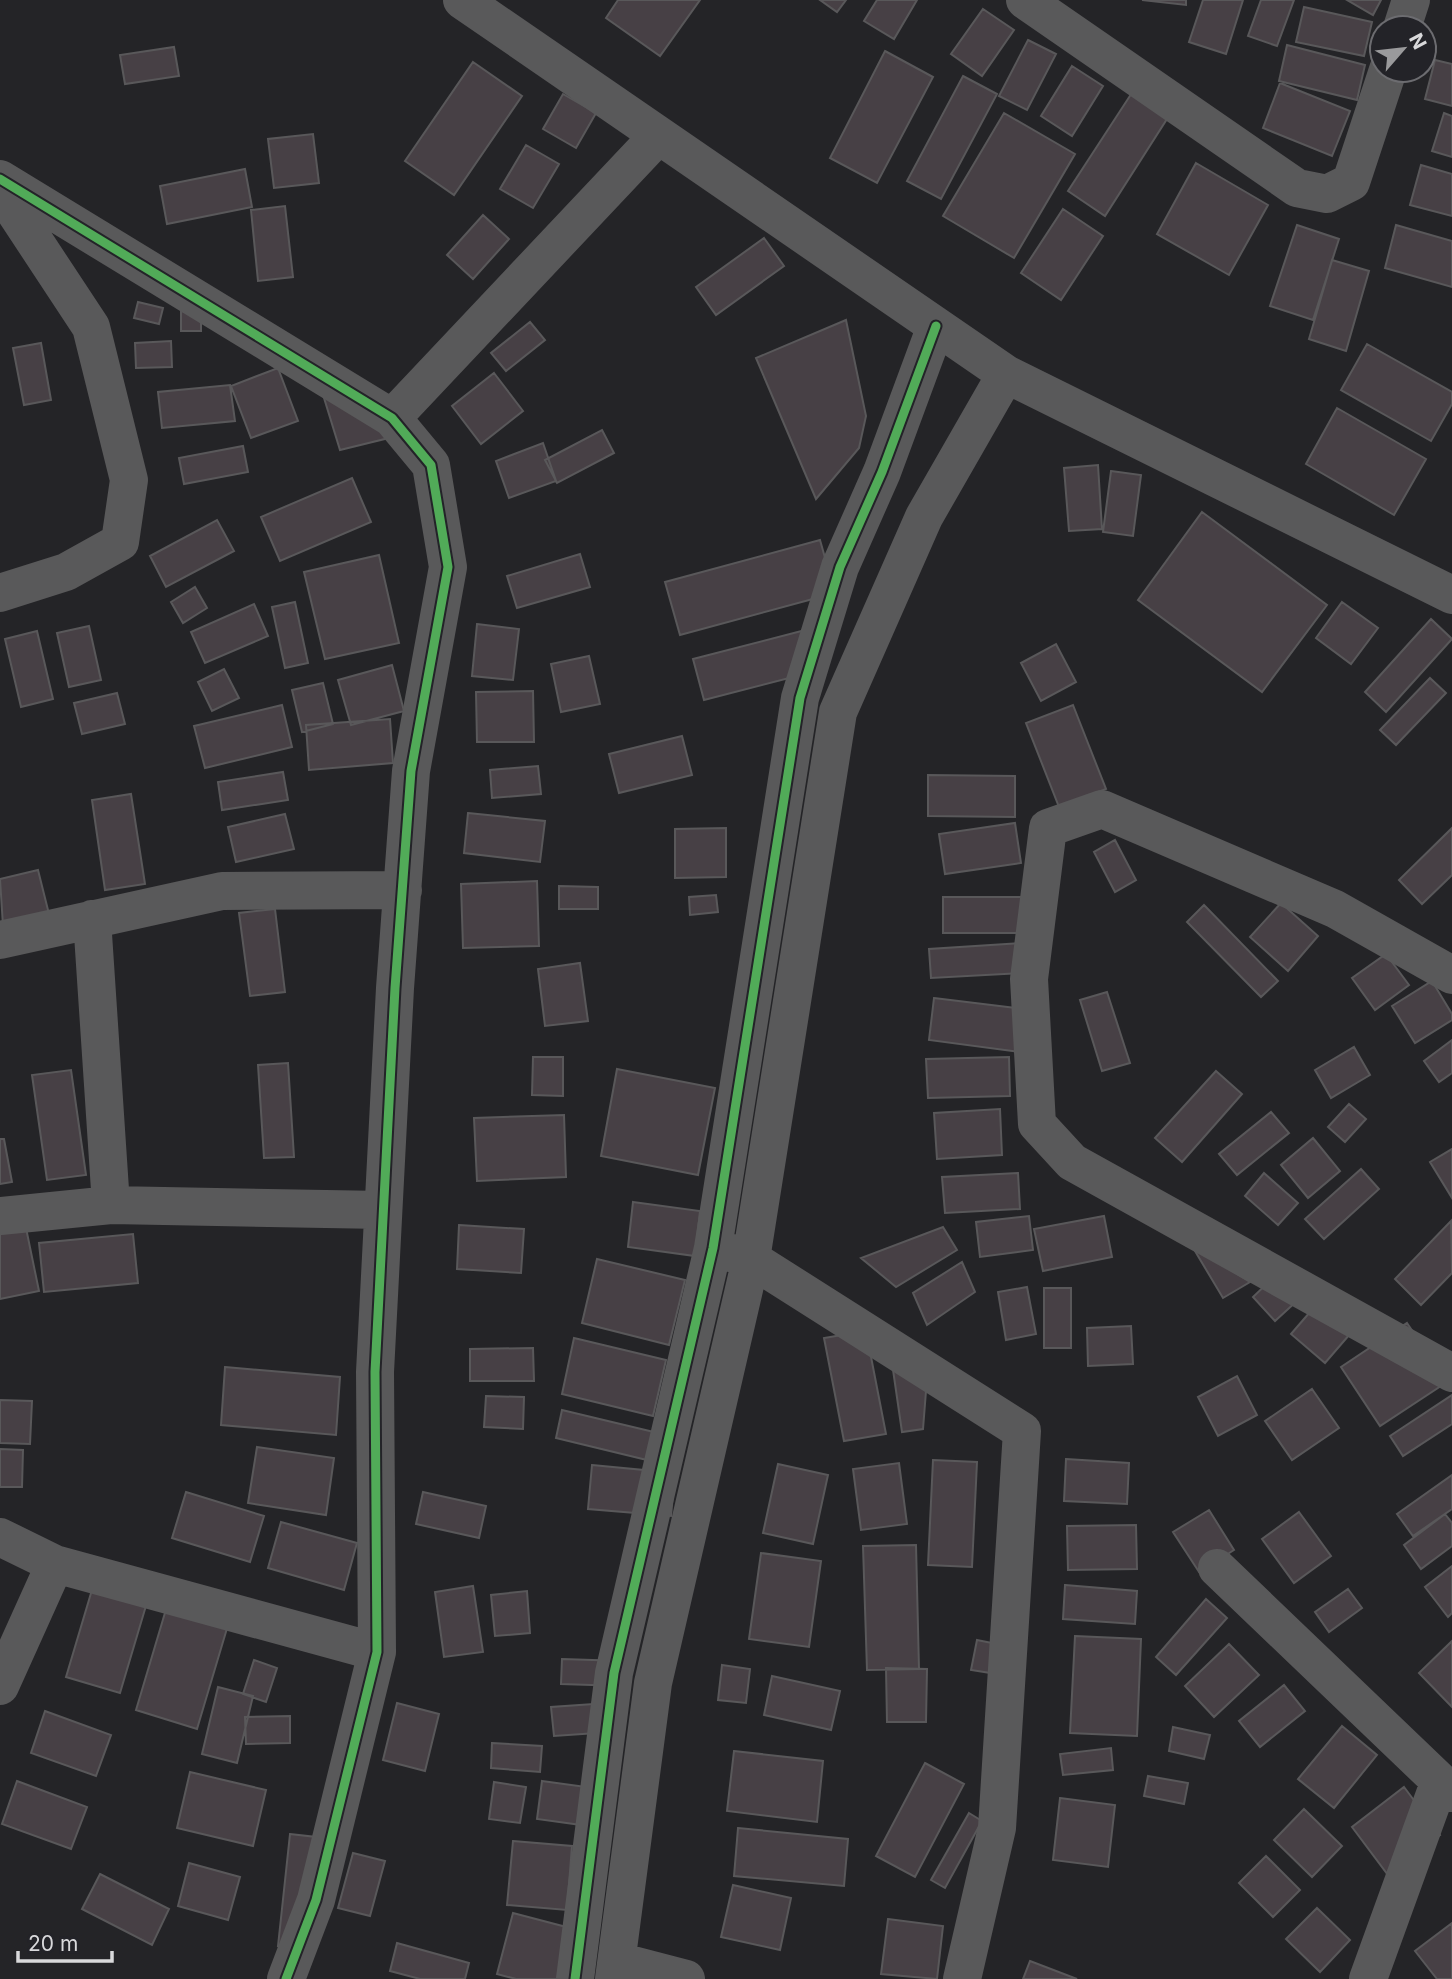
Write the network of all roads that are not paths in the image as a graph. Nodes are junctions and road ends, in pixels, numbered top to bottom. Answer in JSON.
{"nodes":[{"id":1,"x":462,"y":0,"type":"edge"},
{"id":2,"x":1025,"y":0,"type":"edge"},
{"id":3,"x":1383,"y":84,"type":"edge"},
{"id":4,"x":658,"y":136,"type":"junction"},
{"id":5,"x":0,"y":179,"type":"edge"},
{"id":6,"x":0,"y":189,"type":"edge"},
{"id":7,"x":936,"y":326,"type":"junction"},
{"id":8,"x":1006,"y":374,"type":"junction"},
{"id":9,"x":392,"y":418,"type":"junction"},
{"id":10,"x":0,"y":593,"type":"edge"},
{"id":11,"x":1452,"y":595,"type":"edge"},
{"id":12,"x":403,"y":890,"type":"junction"},
{"id":13,"x":92,"y":919,"type":"junction"},
{"id":14,"x":0,"y":940,"type":"edge"},
{"id":15,"x":1452,"y":975,"type":"edge"},
{"id":16,"x":111,"y":1205,"type":"junction"},
{"id":17,"x":383,"y":1210,"type":"junction"},
{"id":18,"x":0,"y":1216,"type":"edge"},
{"id":19,"x":713,"y":1248,"type":"junction"},
{"id":20,"x":751,"y":1259,"type":"junction"},
{"id":21,"x":1452,"y":1373,"type":"edge"},
{"id":22,"x":0,"y":1537,"type":"edge"},
{"id":23,"x":55,"y":1564,"type":"junction"},
{"id":24,"x":1217,"y":1568,"type":"dead end"},
{"id":25,"x":376,"y":1652,"type":"junction"},
{"id":26,"x":0,"y":1686,"type":"edge"},
{"id":27,"x":1446,"y":1788,"type":"edge"},
{"id":28,"x":616,"y":1970,"type":"edge"},
{"id":29,"x":286,"y":1979,"type":"edge"},
{"id":30,"x":575,"y":1979,"type":"edge"},
{"id":31,"x":686,"y":1979,"type":"edge"},
{"id":32,"x":962,"y":1979,"type":"edge"},
{"id":33,"x":1368,"y":1979,"type":"edge"}],
"edges":[{"from":1,"to":4,"type":"street"},
{"from":2,"to":3,"type":"street"},
{"from":4,"to":7,"type":"street"},
{"from":4,"to":9,"type":"street"},
{"from":5,"to":9,"type":"street"},
{"from":6,"to":10,"type":"street"},
{"from":7,"to":8,"type":"street"},
{"from":7,"to":19,"type":"street"},
{"from":8,"to":11,"type":"street"},
{"from":8,"to":20,"type":"street"},
{"from":9,"to":12,"type":"street"},
{"from":12,"to":13,"type":"street"},
{"from":12,"to":17,"type":"street"},
{"from":13,"to":14,"type":"street"},
{"from":13,"to":16,"type":"street"},
{"from":15,"to":21,"type":"street"},
{"from":16,"to":17,"type":"street"},
{"from":16,"to":18,"type":"street"},
{"from":17,"to":25,"type":"street"},
{"from":19,"to":20,"type":"street"},
{"from":19,"to":30,"type":"street"},
{"from":20,"to":28,"type":"street"},
{"from":20,"to":32,"type":"street"},
{"from":22,"to":23,"type":"street"},
{"from":23,"to":25,"type":"street"},
{"from":23,"to":26,"type":"street"},
{"from":24,"to":27,"type":"street"},
{"from":25,"to":29,"type":"street"},
{"from":27,"to":33,"type":"street"},
{"from":28,"to":31,"type":"street"}]}
